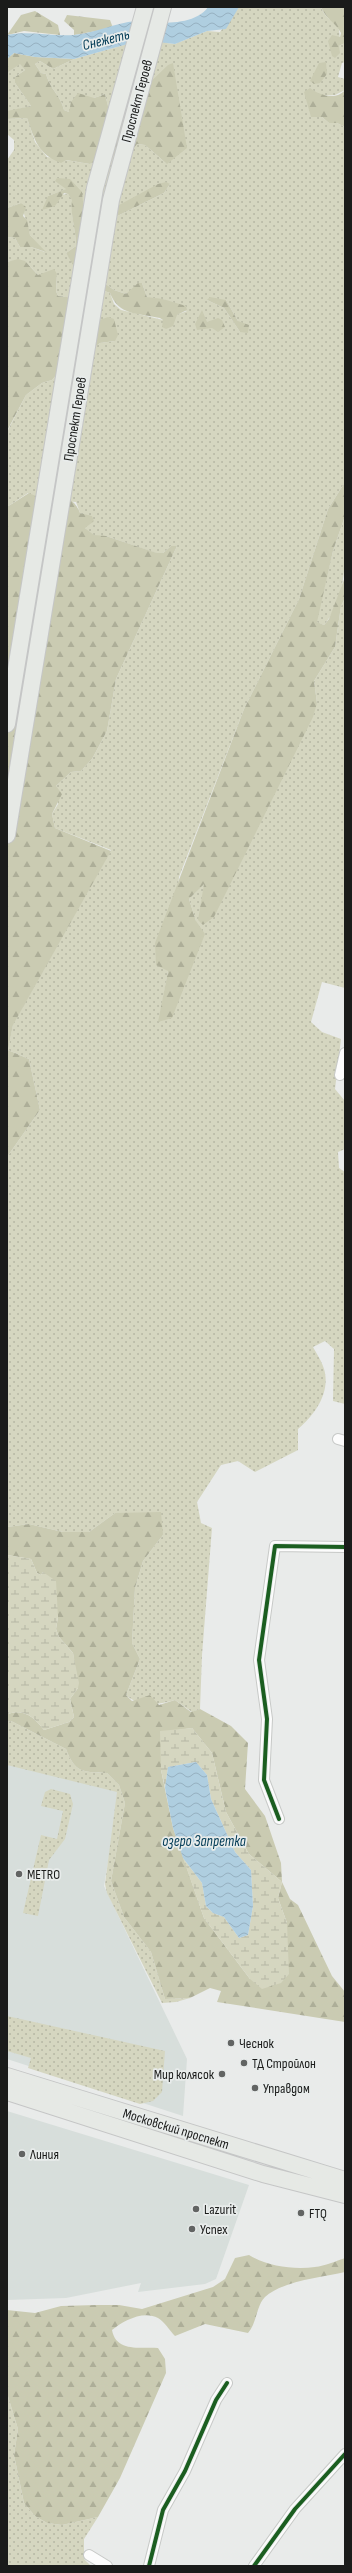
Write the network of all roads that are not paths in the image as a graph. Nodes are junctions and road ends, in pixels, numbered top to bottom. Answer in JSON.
{"nodes":[{"id":1,"x":146,"y":7,"type":"edge"},
{"id":2,"x":163,"y":7,"type":"edge"},
{"id":3,"x":7,"y":724,"type":"edge"},
{"id":4,"x":7,"y":835,"type":"edge"},
{"id":5,"x":345,"y":1053,"type":"edge"},
{"id":6,"x":340,"y":1075,"type":"dead end"},
{"id":7,"x":345,"y":1547,"type":"edge"},
{"id":8,"x":279,"y":1819,"type":"dead end"},
{"id":9,"x":7,"y":2076,"type":"edge"},
{"id":10,"x":7,"y":2092,"type":"edge"},
{"id":11,"x":161,"y":2133,"type":"junction"},
{"id":12,"x":345,"y":2180,"type":"edge"},
{"id":13,"x":345,"y":2195,"type":"edge"},
{"id":14,"x":227,"y":2383,"type":"dead end"},
{"id":15,"x":345,"y":2454,"type":"edge"},
{"id":16,"x":89,"y":2555,"type":"dead end"},
{"id":17,"x":107,"y":2566,"type":"edge"},
{"id":18,"x":149,"y":2566,"type":"edge"},
{"id":19,"x":254,"y":2566,"type":"edge"}],
"edges":[{"from":1,"to":3,"type":"main road","name":"Проспект Героев"},
{"from":2,"to":4,"type":"main road","name":"Проспект Героев"},
{"from":5,"to":6,"type":"street"},
{"from":7,"to":8,"type":"street"},
{"from":9,"to":11,"type":"main road","name":"Московский проспект"},
{"from":10,"to":11,"type":"main road","name":"Московский проспект"},
{"from":11,"to":12,"type":"main road","name":"Московский проспект"},
{"from":11,"to":13,"type":"main road","name":"Московский проспект"},
{"from":14,"to":18,"type":"street"},
{"from":15,"to":19,"type":"street"},
{"from":16,"to":17,"type":"street"}]}
